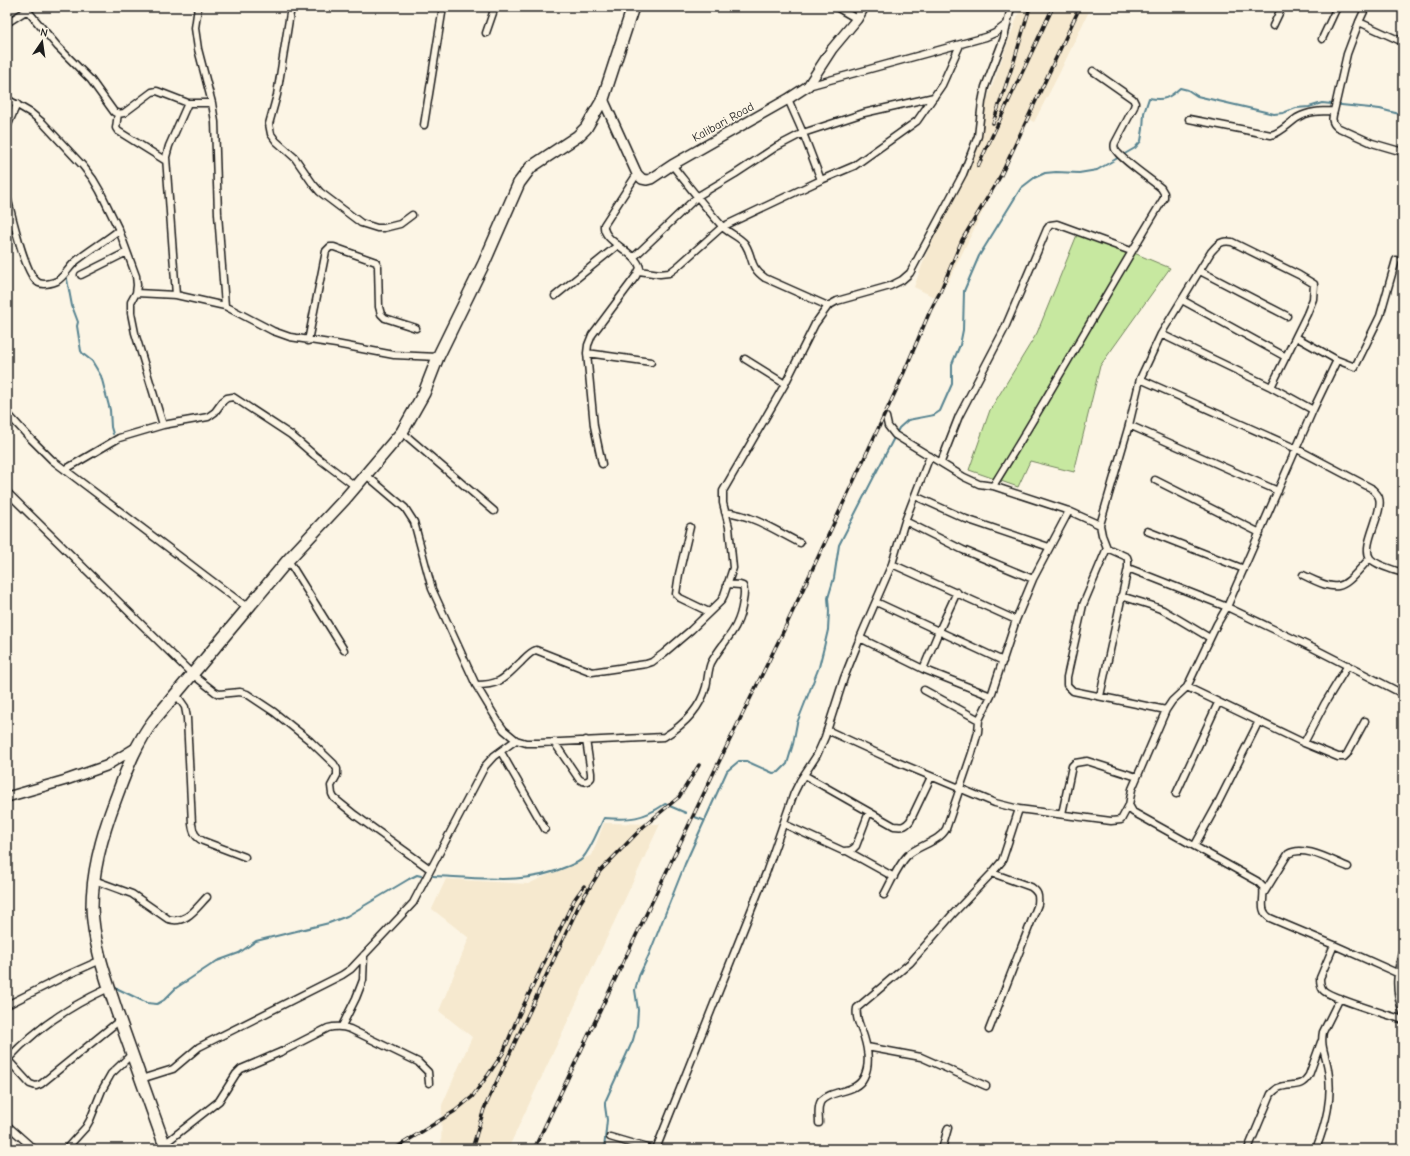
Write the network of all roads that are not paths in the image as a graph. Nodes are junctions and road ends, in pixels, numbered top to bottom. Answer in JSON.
{"nodes":[{"id":1,"x":198,"y":7,"type":"edge"},
{"id":2,"x":291,"y":7,"type":"edge"},
{"id":3,"x":443,"y":7,"type":"edge"},
{"id":4,"x":495,"y":7,"type":"edge"},
{"id":5,"x":633,"y":7,"type":"edge"},
{"id":6,"x":836,"y":7,"type":"edge"},
{"id":7,"x":864,"y":7,"type":"edge"},
{"id":8,"x":1011,"y":7,"type":"edge"},
{"id":9,"x":1282,"y":7,"type":"edge"},
{"id":10,"x":1337,"y":7,"type":"edge"},
{"id":11,"x":1366,"y":7,"type":"edge"},
{"id":12,"x":30,"y":8,"type":"edge"},
{"id":13,"x":857,"y":19,"type":"junction"},
{"id":14,"x":1359,"y":22,"type":"junction"},
{"id":15,"x":7,"y":23,"type":"edge"},
{"id":16,"x":1007,"y":24,"type":"junction"},
{"id":17,"x":1273,"y":26,"type":"dead end"},
{"id":18,"x":486,"y":34,"type":"dead end"},
{"id":19,"x":1322,"y":39,"type":"dead end"},
{"id":20,"x":1403,"y":42,"type":"edge"},
{"id":21,"x":960,"y":45,"type":"junction"},
{"id":22,"x":1093,"y":71,"type":"dead end"},
{"id":23,"x":808,"y":86,"type":"junction"},
{"id":24,"x":934,"y":96,"type":"junction"},
{"id":25,"x":7,"y":99,"type":"edge"},
{"id":26,"x":603,"y":99,"type":"junction"},
{"id":27,"x":788,"y":99,"type":"junction"},
{"id":28,"x":188,"y":103,"type":"junction"},
{"id":29,"x":17,"y":104,"type":"junction"},
{"id":30,"x":212,"y":104,"type":"junction"},
{"id":31,"x":1334,"y":109,"type":"junction"},
{"id":32,"x":118,"y":114,"type":"junction"},
{"id":33,"x":1189,"y":119,"type":"dead end"},
{"id":34,"x":424,"y":125,"type":"dead end"},
{"id":35,"x":7,"y":127,"type":"edge"},
{"id":36,"x":803,"y":133,"type":"junction"},
{"id":37,"x":1403,"y":152,"type":"edge"},
{"id":38,"x":166,"y":161,"type":"junction"},
{"id":39,"x":672,"y":165,"type":"junction"},
{"id":40,"x":637,"y":174,"type":"junction"},
{"id":41,"x":822,"y":180,"type":"junction"},
{"id":42,"x":698,"y":196,"type":"junction"},
{"id":43,"x":7,"y":197,"type":"edge"},
{"id":44,"x":412,"y":215,"type":"dead end"},
{"id":45,"x":722,"y":226,"type":"junction"},
{"id":46,"x":119,"y":230,"type":"junction"},
{"id":47,"x":618,"y":245,"type":"junction"},
{"id":48,"x":1131,"y":251,"type":"junction"},
{"id":49,"x":127,"y":252,"type":"junction"},
{"id":50,"x":634,"y":257,"type":"junction"},
{"id":51,"x":1396,"y":260,"type":"dead end"},
{"id":52,"x":639,"y":271,"type":"junction"},
{"id":53,"x":1200,"y":271,"type":"junction"},
{"id":54,"x":81,"y":275,"type":"dead end"},
{"id":55,"x":136,"y":293,"type":"junction"},
{"id":56,"x":176,"y":295,"type":"junction"},
{"id":57,"x":555,"y":296,"type":"dead end"},
{"id":58,"x":1182,"y":300,"type":"junction"},
{"id":59,"x":225,"y":306,"type":"junction"},
{"id":60,"x":828,"y":306,"type":"junction"},
{"id":61,"x":1287,"y":316,"type":"dead end"},
{"id":62,"x":416,"y":328,"type":"dead end"},
{"id":63,"x":1161,"y":334,"type":"junction"},
{"id":64,"x":1296,"y":337,"type":"junction"},
{"id":65,"x":308,"y":341,"type":"junction"},
{"id":66,"x":588,"y":353,"type":"junction"},
{"id":67,"x":438,"y":357,"type":"junction"},
{"id":68,"x":1286,"y":357,"type":"junction"},
{"id":69,"x":744,"y":359,"type":"dead end"},
{"id":70,"x":1337,"y":360,"type":"junction"},
{"id":71,"x":650,"y":362,"type":"dead end"},
{"id":72,"x":1140,"y":379,"type":"junction"},
{"id":73,"x":785,"y":384,"type":"junction"},
{"id":74,"x":1271,"y":387,"type":"junction"},
{"id":75,"x":1313,"y":410,"type":"junction"},
{"id":76,"x":7,"y":413,"type":"edge"},
{"id":77,"x":886,"y":417,"type":"dead end"},
{"id":78,"x":163,"y":425,"type":"junction"},
{"id":79,"x":1129,"y":425,"type":"junction"},
{"id":80,"x":402,"y":432,"type":"junction"},
{"id":81,"x":1297,"y":449,"type":"junction"},
{"id":82,"x":930,"y":456,"type":"junction"},
{"id":83,"x":940,"y":462,"type":"junction"},
{"id":84,"x":602,"y":464,"type":"dead end"},
{"id":85,"x":66,"y":469,"type":"junction"},
{"id":86,"x":365,"y":474,"type":"junction"},
{"id":87,"x":1155,"y":480,"type":"dead end"},
{"id":88,"x":354,"y":486,"type":"junction"},
{"id":89,"x":993,"y":486,"type":"junction"},
{"id":90,"x":1278,"y":491,"type":"junction"},
{"id":91,"x":7,"y":492,"type":"edge"},
{"id":92,"x":915,"y":496,"type":"junction"},
{"id":93,"x":494,"y":510,"type":"dead end"},
{"id":94,"x":1069,"y":510,"type":"junction"},
{"id":95,"x":726,"y":512,"type":"junction"},
{"id":96,"x":905,"y":521,"type":"junction"},
{"id":97,"x":1100,"y":525,"type":"junction"},
{"id":98,"x":690,"y":527,"type":"dead end"},
{"id":99,"x":1147,"y":531,"type":"dead end"},
{"id":100,"x":1260,"y":533,"type":"junction"},
{"id":101,"x":800,"y":543,"type":"dead end"},
{"id":102,"x":1049,"y":547,"type":"junction"},
{"id":103,"x":1107,"y":548,"type":"junction"},
{"id":104,"x":1370,"y":558,"type":"junction"},
{"id":105,"x":288,"y":560,"type":"junction"},
{"id":106,"x":892,"y":564,"type":"junction"},
{"id":107,"x":1128,"y":568,"type":"junction"},
{"id":108,"x":1244,"y":569,"type":"junction"},
{"id":109,"x":1403,"y":573,"type":"edge"},
{"id":110,"x":1303,"y":575,"type":"dead end"},
{"id":111,"x":1033,"y":579,"type":"junction"},
{"id":112,"x":727,"y":584,"type":"junction"},
{"id":113,"x":957,"y":592,"type":"junction"},
{"id":114,"x":1121,"y":596,"type":"junction"},
{"id":115,"x":876,"y":602,"type":"junction"},
{"id":116,"x":1227,"y":607,"type":"junction"},
{"id":117,"x":248,"y":608,"type":"junction"},
{"id":118,"x":709,"y":612,"type":"junction"},
{"id":119,"x":1016,"y":620,"type":"junction"},
{"id":120,"x":939,"y":631,"type":"junction"},
{"id":121,"x":860,"y":638,"type":"junction"},
{"id":122,"x":1210,"y":638,"type":"junction"},
{"id":123,"x":344,"y":650,"type":"dead end"},
{"id":124,"x":1003,"y":661,"type":"junction"},
{"id":125,"x":1348,"y":665,"type":"junction"},
{"id":126,"x":924,"y":669,"type":"junction"},
{"id":127,"x":192,"y":674,"type":"junction"},
{"id":128,"x":476,"y":685,"type":"junction"},
{"id":129,"x":1187,"y":687,"type":"junction"},
{"id":130,"x":924,"y":690,"type":"dead end"},
{"id":131,"x":176,"y":694,"type":"junction"},
{"id":132,"x":1403,"y":694,"type":"edge"},
{"id":133,"x":991,"y":696,"type":"junction"},
{"id":134,"x":1100,"y":696,"type":"junction"},
{"id":135,"x":1218,"y":703,"type":"junction"},
{"id":136,"x":1166,"y":710,"type":"junction"},
{"id":137,"x":979,"y":720,"type":"junction"},
{"id":138,"x":1259,"y":721,"type":"junction"},
{"id":139,"x":1365,"y":721,"type":"dead end"},
{"id":140,"x":827,"y":730,"type":"junction"},
{"id":141,"x":516,"y":740,"type":"junction"},
{"id":142,"x":586,"y":740,"type":"junction"},
{"id":143,"x":554,"y":742,"type":"junction"},
{"id":144,"x":1304,"y":743,"type":"junction"},
{"id":145,"x":137,"y":747,"type":"junction"},
{"id":146,"x":501,"y":752,"type":"junction"},
{"id":147,"x":804,"y":775,"type":"junction"},
{"id":148,"x":932,"y":777,"type":"junction"},
{"id":149,"x":1137,"y":777,"type":"junction"},
{"id":150,"x":959,"y":789,"type":"junction"},
{"id":151,"x":1176,"y":794,"type":"dead end"},
{"id":152,"x":7,"y":797,"type":"edge"},
{"id":153,"x":1129,"y":805,"type":"junction"},
{"id":154,"x":1019,"y":809,"type":"junction"},
{"id":155,"x":869,"y":812,"type":"junction"},
{"id":156,"x":1062,"y":814,"type":"junction"},
{"id":157,"x":784,"y":824,"type":"junction"},
{"id":158,"x":545,"y":829,"type":"dead end"},
{"id":159,"x":1195,"y":845,"type":"junction"},
{"id":160,"x":847,"y":851,"type":"junction"},
{"id":161,"x":245,"y":857,"type":"dead end"},
{"id":162,"x":1348,"y":867,"type":"dead end"},
{"id":163,"x":430,"y":869,"type":"junction"},
{"id":164,"x":992,"y":873,"type":"junction"},
{"id":165,"x":894,"y":877,"type":"junction"},
{"id":166,"x":94,"y":880,"type":"junction"},
{"id":167,"x":1264,"y":893,"type":"junction"},
{"id":168,"x":884,"y":895,"type":"dead end"},
{"id":169,"x":207,"y":897,"type":"dead end"},
{"id":170,"x":1334,"y":945,"type":"junction"},
{"id":171,"x":1403,"y":949,"type":"edge"},
{"id":172,"x":364,"y":955,"type":"junction"},
{"id":173,"x":101,"y":960,"type":"junction"},
{"id":174,"x":1397,"y":973,"type":"junction"},
{"id":175,"x":109,"y":988,"type":"junction"},
{"id":176,"x":1400,"y":988,"type":"edge"},
{"id":177,"x":1340,"y":998,"type":"junction"},
{"id":178,"x":7,"y":1006,"type":"edge"},
{"id":179,"x":1403,"y":1012,"type":"edge"},
{"id":180,"x":120,"y":1020,"type":"junction"},
{"id":181,"x":1403,"y":1020,"type":"edge"},
{"id":182,"x":342,"y":1026,"type":"junction"},
{"id":183,"x":989,"y":1030,"type":"dead end"},
{"id":184,"x":1322,"y":1038,"type":"junction"},
{"id":185,"x":867,"y":1047,"type":"junction"},
{"id":186,"x":132,"y":1054,"type":"junction"},
{"id":187,"x":7,"y":1060,"type":"edge"},
{"id":188,"x":141,"y":1079,"type":"junction"},
{"id":189,"x":429,"y":1083,"type":"dead end"},
{"id":190,"x":986,"y":1086,"type":"dead end"},
{"id":191,"x":819,"y":1123,"type":"dead end"},
{"id":192,"x":7,"y":1125,"type":"edge"},
{"id":193,"x":948,"y":1128,"type":"dead end"},
{"id":194,"x":610,"y":1137,"type":"dead end"},
{"id":195,"x":163,"y":1147,"type":"edge"},
{"id":196,"x":34,"y":1149,"type":"edge"},
{"id":197,"x":66,"y":1149,"type":"edge"},
{"id":198,"x":651,"y":1149,"type":"edge"},
{"id":199,"x":656,"y":1149,"type":"edge"},
{"id":200,"x":942,"y":1149,"type":"edge"},
{"id":201,"x":1248,"y":1149,"type":"edge"},
{"id":202,"x":1316,"y":1149,"type":"edge"}],
"edges":[{"from":1,"to":30,"type":"street"},
{"from":2,"to":44,"type":"street"},
{"from":3,"to":34,"type":"street"},
{"from":4,"to":18,"type":"street"},
{"from":5,"to":26,"type":"highway"},
{"from":6,"to":13,"type":"street"},
{"from":7,"to":13,"type":"street","name":"Kalibari Road"},
{"from":8,"to":16,"type":"street"},
{"from":9,"to":17,"type":"street"},
{"from":10,"to":19,"type":"street"},
{"from":11,"to":14,"type":"street"},
{"from":12,"to":15,"type":"street"},
{"from":12,"to":32,"type":"street"},
{"from":13,"to":23,"type":"street","name":"Kalibari Road"},
{"from":14,"to":20,"type":"street"},
{"from":14,"to":31,"type":"street"},
{"from":16,"to":21,"type":"street"},
{"from":16,"to":60,"type":"street"},
{"from":21,"to":23,"type":"street"},
{"from":21,"to":24,"type":"street"},
{"from":22,"to":48,"type":"street"},
{"from":23,"to":27,"type":"street","name":"Kalibari Road"},
{"from":24,"to":36,"type":"street"},
{"from":24,"to":41,"type":"street"},
{"from":25,"to":29,"type":"street"},
{"from":26,"to":40,"type":"street"},
{"from":26,"to":67,"type":"highway"},
{"from":27,"to":36,"type":"street"},
{"from":27,"to":39,"type":"street","name":"Kalibari Road"},
{"from":28,"to":30,"type":"street"},
{"from":28,"to":32,"type":"street"},
{"from":28,"to":38,"type":"street"},
{"from":29,"to":35,"type":"street"},
{"from":29,"to":46,"type":"street"},
{"from":30,"to":59,"type":"street"},
{"from":31,"to":33,"type":"street"},
{"from":31,"to":37,"type":"street"},
{"from":32,"to":38,"type":"street"},
{"from":36,"to":41,"type":"street"},
{"from":36,"to":42,"type":"street"},
{"from":38,"to":56,"type":"street"},
{"from":39,"to":40,"type":"street","name":"Kalibari Road"},
{"from":39,"to":42,"type":"street"},
{"from":40,"to":47,"type":"street"},
{"from":41,"to":45,"type":"street"},
{"from":42,"to":45,"type":"street"},
{"from":42,"to":50,"type":"street"},
{"from":43,"to":46,"type":"street"},
{"from":45,"to":52,"type":"street"},
{"from":45,"to":60,"type":"street"},
{"from":46,"to":49,"type":"street"},
{"from":47,"to":50,"type":"street"},
{"from":47,"to":57,"type":"street"},
{"from":48,"to":83,"type":"street"},
{"from":48,"to":89,"type":"street"},
{"from":49,"to":54,"type":"street"},
{"from":49,"to":55,"type":"street"},
{"from":50,"to":52,"type":"street"},
{"from":51,"to":70,"type":"street"},
{"from":52,"to":66,"type":"street"},
{"from":53,"to":58,"type":"street"},
{"from":53,"to":61,"type":"street"},
{"from":53,"to":64,"type":"street"},
{"from":55,"to":56,"type":"street"},
{"from":55,"to":78,"type":"street"},
{"from":56,"to":59,"type":"street"},
{"from":58,"to":63,"type":"street"},
{"from":58,"to":68,"type":"street"},
{"from":59,"to":65,"type":"street"},
{"from":60,"to":73,"type":"street"},
{"from":62,"to":65,"type":"street"},
{"from":63,"to":72,"type":"street"},
{"from":63,"to":74,"type":"street"},
{"from":64,"to":68,"type":"street"},
{"from":64,"to":70,"type":"street"},
{"from":65,"to":67,"type":"street"},
{"from":66,"to":71,"type":"street"},
{"from":66,"to":84,"type":"street"},
{"from":67,"to":80,"type":"highway"},
{"from":68,"to":74,"type":"street"},
{"from":69,"to":73,"type":"street"},
{"from":70,"to":75,"type":"street"},
{"from":72,"to":79,"type":"street"},
{"from":72,"to":81,"type":"street"},
{"from":73,"to":95,"type":"street"},
{"from":74,"to":75,"type":"street"},
{"from":75,"to":81,"type":"street"},
{"from":76,"to":85,"type":"street"},
{"from":77,"to":82,"type":"street"},
{"from":78,"to":85,"type":"street"},
{"from":78,"to":88,"type":"street"},
{"from":79,"to":90,"type":"street"},
{"from":79,"to":97,"type":"street"},
{"from":80,"to":86,"type":"highway"},
{"from":80,"to":93,"type":"street"},
{"from":81,"to":90,"type":"street"},
{"from":81,"to":104,"type":"street"},
{"from":82,"to":83,"type":"street"},
{"from":82,"to":92,"type":"street"},
{"from":83,"to":89,"type":"street"},
{"from":85,"to":117,"type":"street"},
{"from":86,"to":88,"type":"highway"},
{"from":86,"to":128,"type":"street"},
{"from":87,"to":100,"type":"street"},
{"from":88,"to":105,"type":"highway"},
{"from":89,"to":94,"type":"street"},
{"from":90,"to":100,"type":"street"},
{"from":91,"to":127,"type":"street"},
{"from":92,"to":96,"type":"street"},
{"from":92,"to":102,"type":"street"},
{"from":94,"to":97,"type":"street"},
{"from":94,"to":102,"type":"street"},
{"from":95,"to":101,"type":"street"},
{"from":95,"to":112,"type":"street"},
{"from":96,"to":106,"type":"street"},
{"from":96,"to":111,"type":"street"},
{"from":97,"to":103,"type":"street"},
{"from":98,"to":118,"type":"street"},
{"from":99,"to":108,"type":"street"},
{"from":100,"to":108,"type":"street"},
{"from":102,"to":111,"type":"street"},
{"from":103,"to":107,"type":"street"},
{"from":103,"to":134,"type":"street"},
{"from":104,"to":109,"type":"street"},
{"from":104,"to":110,"type":"street"},
{"from":105,"to":117,"type":"highway"},
{"from":105,"to":123,"type":"street"},
{"from":106,"to":113,"type":"street"},
{"from":106,"to":115,"type":"street"},
{"from":107,"to":114,"type":"street"},
{"from":107,"to":116,"type":"street"},
{"from":108,"to":116,"type":"street"},
{"from":111,"to":119,"type":"street"},
{"from":112,"to":118,"type":"street"},
{"from":112,"to":142,"type":"street"},
{"from":113,"to":119,"type":"street"},
{"from":113,"to":120,"type":"street"},
{"from":114,"to":122,"type":"street"},
{"from":114,"to":134,"type":"street"},
{"from":115,"to":120,"type":"street"},
{"from":115,"to":121,"type":"street"},
{"from":116,"to":122,"type":"street"},
{"from":116,"to":125,"type":"street"},
{"from":117,"to":127,"type":"highway"},
{"from":118,"to":128,"type":"street"},
{"from":119,"to":124,"type":"street"},
{"from":120,"to":124,"type":"street"},
{"from":120,"to":126,"type":"street"},
{"from":121,"to":126,"type":"street"},
{"from":121,"to":140,"type":"street"},
{"from":122,"to":129,"type":"street"},
{"from":124,"to":133,"type":"street"},
{"from":125,"to":132,"type":"street"},
{"from":125,"to":144,"type":"street"},
{"from":126,"to":133,"type":"street"},
{"from":127,"to":131,"type":"highway"},
{"from":127,"to":163,"type":"street"},
{"from":128,"to":141,"type":"street"},
{"from":129,"to":135,"type":"street"},
{"from":129,"to":136,"type":"street"},
{"from":130,"to":137,"type":"street"},
{"from":131,"to":145,"type":"highway"},
{"from":131,"to":161,"type":"street"},
{"from":133,"to":137,"type":"street"},
{"from":134,"to":136,"type":"street"},
{"from":135,"to":138,"type":"street"},
{"from":135,"to":151,"type":"street"},
{"from":136,"to":149,"type":"street"},
{"from":137,"to":150,"type":"street"},
{"from":138,"to":144,"type":"street"},
{"from":138,"to":159,"type":"street"},
{"from":139,"to":144,"type":"street"},
{"from":140,"to":147,"type":"street"},
{"from":140,"to":148,"type":"street"},
{"from":141,"to":143,"type":"street"},
{"from":141,"to":146,"type":"street"},
{"from":142,"to":143,"type":"street"},
{"from":142,"to":143,"type":"street"},
{"from":145,"to":152,"type":"street"},
{"from":145,"to":166,"type":"highway"},
{"from":146,"to":158,"type":"street"},
{"from":146,"to":163,"type":"street"},
{"from":147,"to":155,"type":"street"},
{"from":147,"to":157,"type":"street"},
{"from":148,"to":150,"type":"street"},
{"from":148,"to":155,"type":"street"},
{"from":149,"to":153,"type":"street"},
{"from":149,"to":156,"type":"street"},
{"from":150,"to":154,"type":"street"},
{"from":150,"to":165,"type":"street"},
{"from":153,"to":156,"type":"street"},
{"from":153,"to":159,"type":"street"},
{"from":154,"to":156,"type":"street"},
{"from":154,"to":164,"type":"street"},
{"from":155,"to":160,"type":"street"},
{"from":157,"to":160,"type":"street"},
{"from":157,"to":199,"type":"street"},
{"from":159,"to":167,"type":"street"},
{"from":160,"to":165,"type":"street"},
{"from":162,"to":167,"type":"street"},
{"from":163,"to":172,"type":"street"},
{"from":164,"to":183,"type":"street"},
{"from":164,"to":185,"type":"street"},
{"from":165,"to":168,"type":"street"},
{"from":166,"to":169,"type":"street"},
{"from":166,"to":173,"type":"highway"},
{"from":167,"to":170,"type":"street"},
{"from":170,"to":174,"type":"street"},
{"from":170,"to":177,"type":"street"},
{"from":171,"to":174,"type":"street"},
{"from":172,"to":182,"type":"street"},
{"from":172,"to":188,"type":"street"},
{"from":173,"to":175,"type":"highway"},
{"from":173,"to":178,"type":"street"},
{"from":174,"to":176,"type":"street"},
{"from":175,"to":180,"type":"highway"},
{"from":175,"to":187,"type":"street"},
{"from":176,"to":179,"type":"street"},
{"from":177,"to":181,"type":"street"},
{"from":177,"to":184,"type":"street"},
{"from":180,"to":186,"type":"highway"},
{"from":180,"to":187,"type":"street"},
{"from":182,"to":189,"type":"street"},
{"from":182,"to":195,"type":"street"},
{"from":184,"to":201,"type":"street"},
{"from":184,"to":202,"type":"street"},
{"from":185,"to":190,"type":"street"},
{"from":185,"to":191,"type":"street"},
{"from":186,"to":188,"type":"highway"},
{"from":186,"to":197,"type":"street"},
{"from":188,"to":195,"type":"highway"},
{"from":192,"to":196,"type":"street"},
{"from":193,"to":200,"type":"street"},
{"from":194,"to":198,"type":"street"}]}
